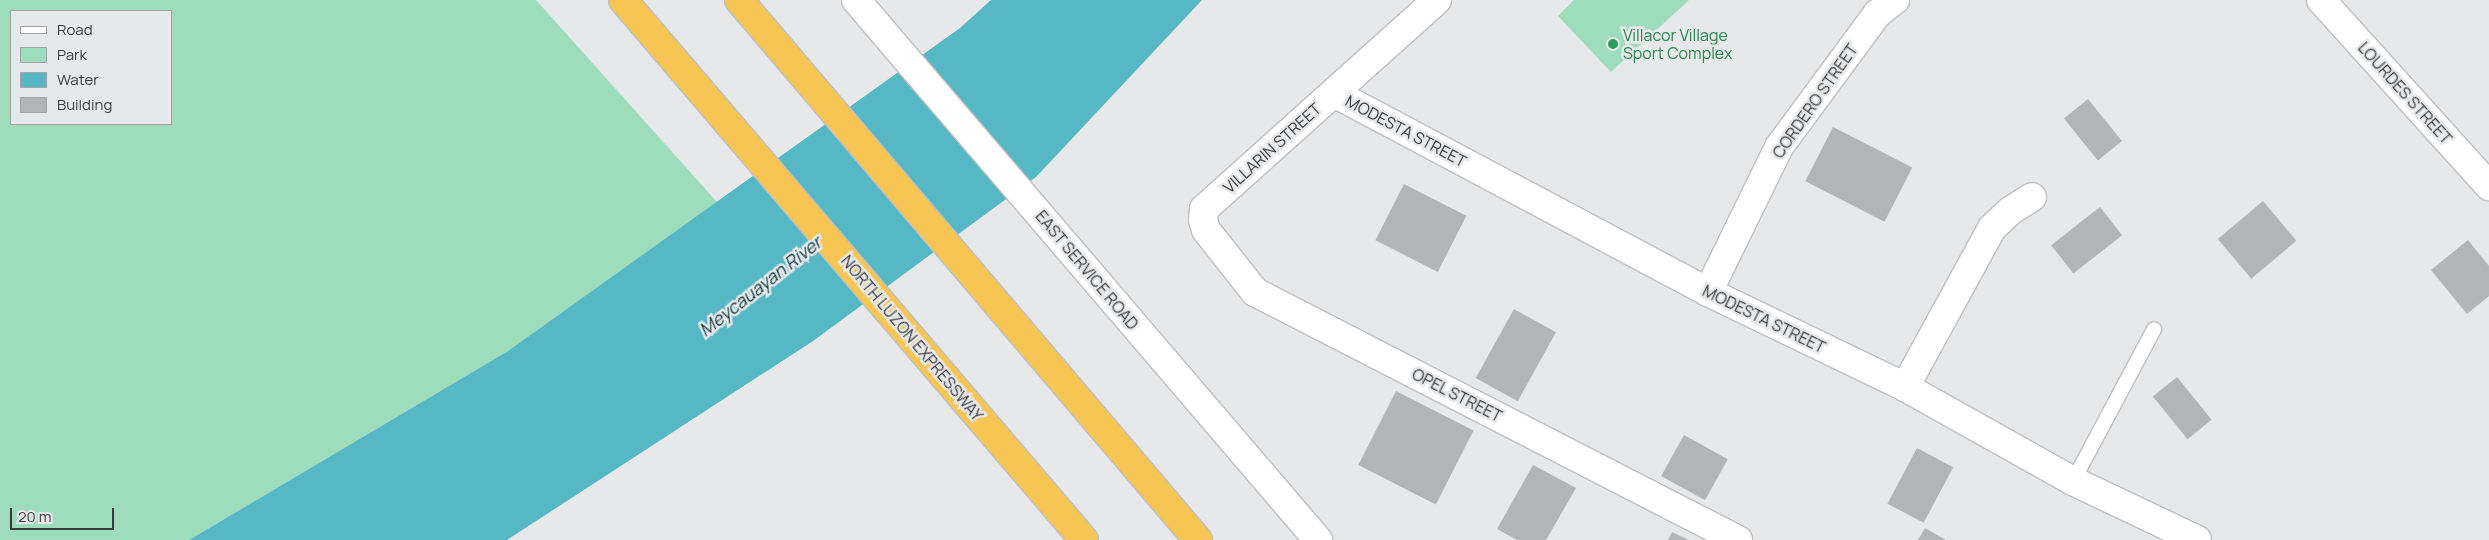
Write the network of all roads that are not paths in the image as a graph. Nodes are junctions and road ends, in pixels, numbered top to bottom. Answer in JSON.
{"nodes":[{"id":1,"x":623,"y":0,"type":"edge"},
{"id":2,"x":738,"y":0,"type":"edge"},
{"id":3,"x":856,"y":0,"type":"edge"},
{"id":4,"x":1437,"y":0,"type":"edge"},
{"id":5,"x":1895,"y":0,"type":"edge"},
{"id":6,"x":2321,"y":0,"type":"edge"},
{"id":7,"x":1334,"y":93,"type":"junction"},
{"id":8,"x":2489,"y":186,"type":"edge"},
{"id":9,"x":2032,"y":197,"type":"dead end"},
{"id":10,"x":1203,"y":220,"type":"joint"},
{"id":11,"x":1708,"y":292,"type":"junction"},
{"id":12,"x":2154,"y":330,"type":"dead end"},
{"id":13,"x":1905,"y":387,"type":"junction"},
{"id":14,"x":2072,"y":481,"type":"junction"},
{"id":15,"x":1084,"y":540,"type":"edge"},
{"id":16,"x":1198,"y":540,"type":"edge"},
{"id":17,"x":1318,"y":540,"type":"edge"},
{"id":18,"x":1738,"y":540,"type":"edge"},
{"id":19,"x":2197,"y":540,"type":"edge"}],
"edges":[{"from":1,"to":15,"type":"highway","name":"NORTH LUZON EXPRESSWAY"},
{"from":2,"to":16,"type":"highway"},
{"from":3,"to":17,"type":"street","name":"EAST SERVICE ROAD"},
{"from":4,"to":7,"type":"street","name":"VILLARIN STREET"},
{"from":5,"to":11,"type":"street","name":"CORDERO STREET"},
{"from":6,"to":8,"type":"street","name":"LOURDES STREET"},
{"from":7,"to":10,"type":"street","name":"VILLARIN STREET"},
{"from":7,"to":11,"type":"street","name":"MODESTA STREET"},
{"from":9,"to":13,"type":"street"},
{"from":10,"to":18,"type":"street","name":"OPEL STREET"},
{"from":11,"to":13,"type":"street","name":"MODESTA STREET"},
{"from":12,"to":14,"type":"lane"},
{"from":13,"to":14,"type":"street","name":"MODESTA STREET"},
{"from":14,"to":19,"type":"street","name":"MODESTA STREET"}]}
